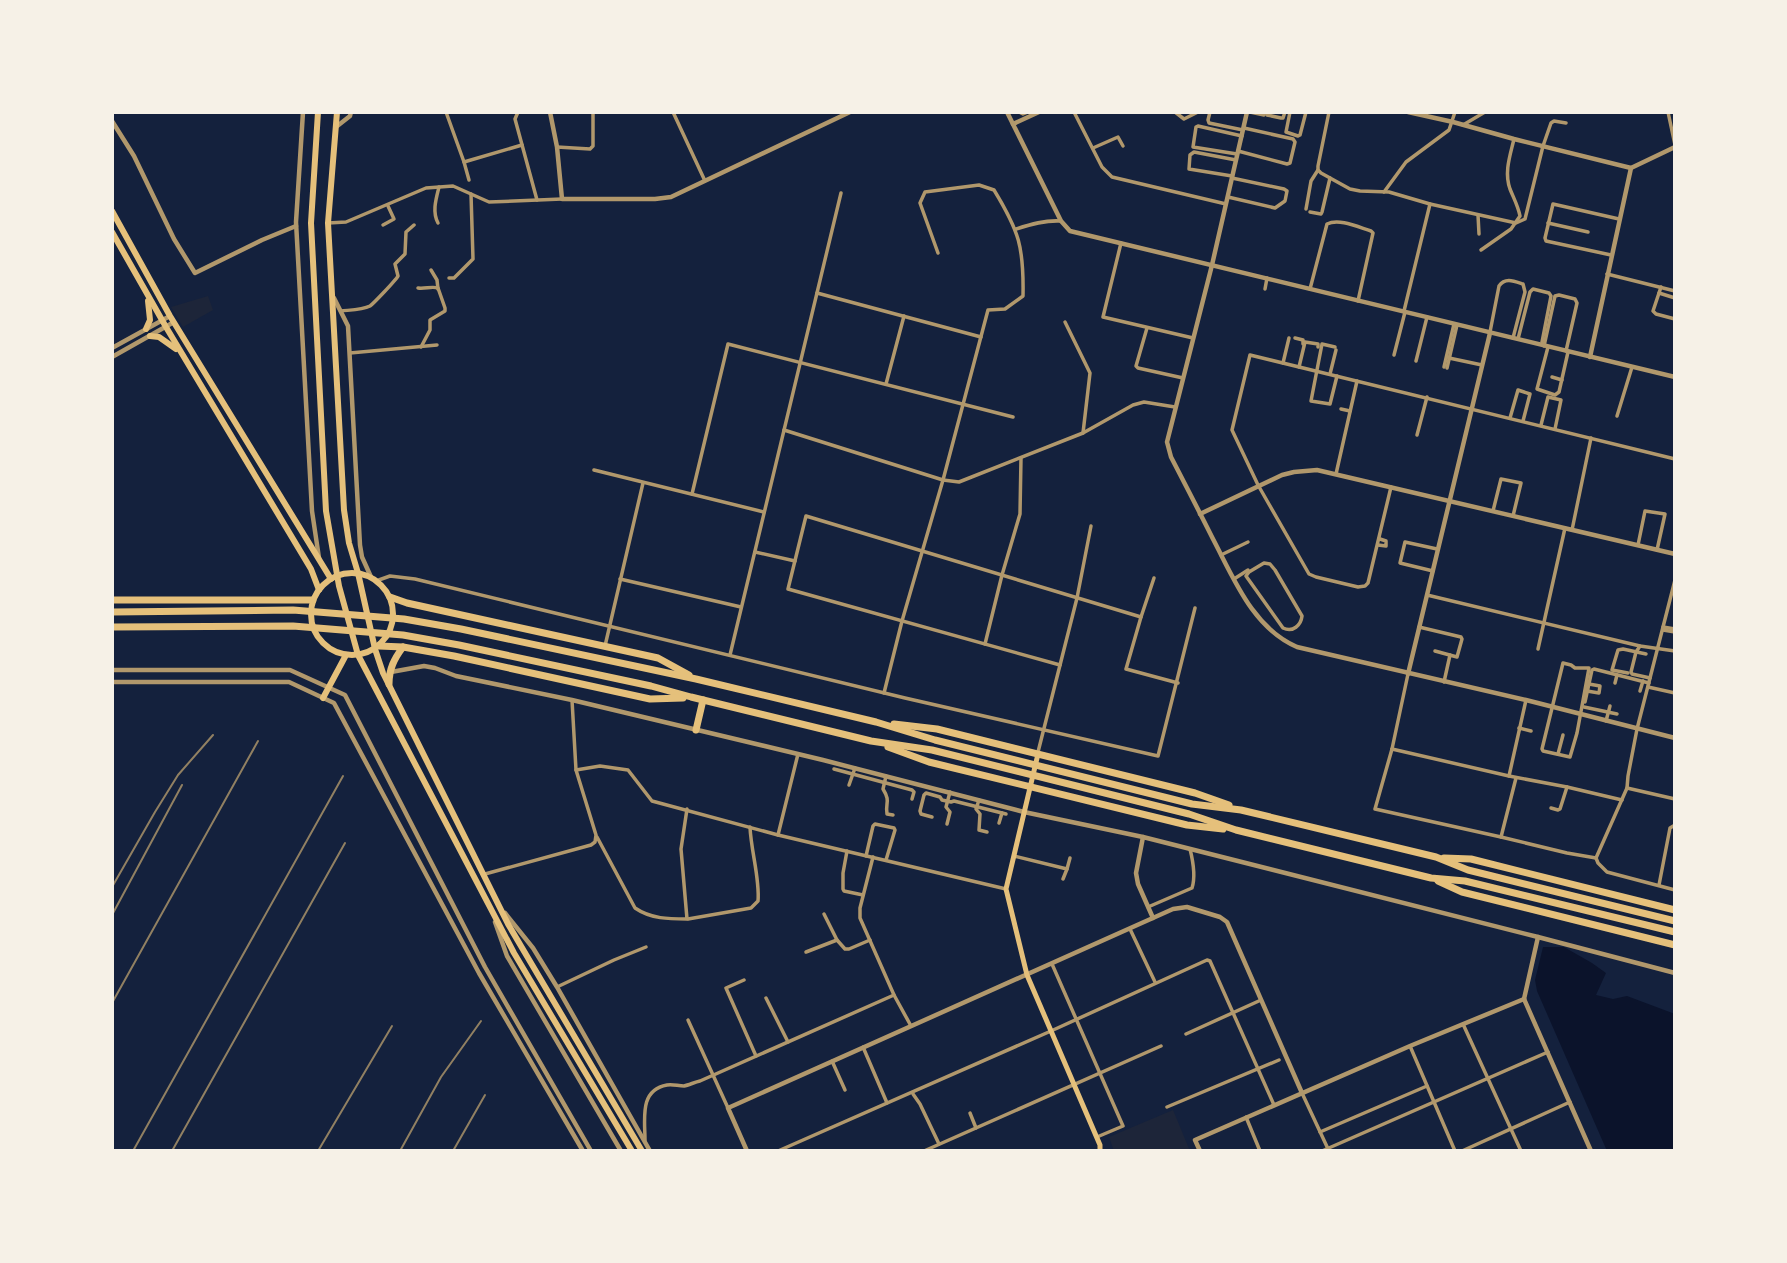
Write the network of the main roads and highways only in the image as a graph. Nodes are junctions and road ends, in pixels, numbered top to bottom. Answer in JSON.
{"nodes":[{"id":1,"x":318,"y":112,"type":"edge"},
{"id":2,"x":337,"y":112,"type":"edge"},
{"id":3,"x":112,"y":211,"type":"edge"},
{"id":4,"x":112,"y":232,"type":"edge"},
{"id":5,"x":147,"y":294,"type":"junction"},
{"id":6,"x":180,"y":352,"type":"junction"},
{"id":7,"x":358,"y":573,"type":"junction"},
{"id":8,"x":334,"y":577,"type":"junction"},
{"id":9,"x":319,"y":590,"type":"junction"},
{"id":10,"x":390,"y":597,"type":"junction"},
{"id":11,"x":112,"y":600,"type":"edge"},
{"id":12,"x":313,"y":600,"type":"junction"},
{"id":13,"x":112,"y":611,"type":"edge"},
{"id":14,"x":112,"y":627,"type":"edge"},
{"id":15,"x":403,"y":647,"type":"junction"},
{"id":16,"x":377,"y":648,"type":"junction"},
{"id":17,"x":346,"y":655,"type":"junction"},
{"id":18,"x":358,"y":655,"type":"junction"},
{"id":19,"x":696,"y":679,"type":"junction"},
{"id":20,"x":389,"y":684,"type":"junction"},
{"id":21,"x":691,"y":697,"type":"junction"},
{"id":22,"x":323,"y":698,"type":"road end"},
{"id":23,"x":703,"y":700,"type":"junction"},
{"id":24,"x":876,"y":722,"type":"junction"},
{"id":25,"x":696,"y":730,"type":"road end"},
{"id":26,"x":871,"y":741,"type":"junction"},
{"id":27,"x":1038,"y":754,"type":"junction"},
{"id":28,"x":1030,"y":787,"type":"junction"},
{"id":29,"x":1241,"y":810,"type":"junction"},
{"id":30,"x":1236,"y":830,"type":"junction"},
{"id":31,"x":1436,"y":857,"type":"junction"},
{"id":32,"x":1431,"y":878,"type":"junction"},
{"id":33,"x":1675,"y":911,"type":"edge"},
{"id":34,"x":1675,"y":921,"type":"edge"},
{"id":35,"x":1675,"y":932,"type":"edge"},
{"id":36,"x":1675,"y":945,"type":"edge"},
{"id":37,"x":1100,"y":1148,"type":"edge"},
{"id":38,"x":632,"y":1151,"type":"edge"},
{"id":39,"x":642,"y":1151,"type":"edge"},
{"id":40,"x":1108,"y":1151,"type":"edge"}],
"edges":[{"from":1,"to":8,"type":"highway"},
{"from":2,"to":7,"type":"highway"},
{"from":3,"to":8,"type":"highway"},
{"from":4,"to":5,"type":"highway"},
{"from":5,"to":6,"type":"highway"},
{"from":5,"to":6,"type":"highway"},
{"from":6,"to":9,"type":"highway"},
{"from":7,"to":8,"type":"highway"},
{"from":7,"to":10,"type":"highway"},
{"from":7,"to":16,"type":"highway"},
{"from":8,"to":9,"type":"highway"},
{"from":8,"to":18,"type":"highway"},
{"from":9,"to":12,"type":"highway"},
{"from":10,"to":16,"type":"highway"},
{"from":10,"to":19,"type":"highway"},
{"from":11,"to":12,"type":"highway"},
{"from":12,"to":17,"type":"highway"},
{"from":13,"to":19,"type":"highway"},
{"from":14,"to":21,"type":"highway"},
{"from":15,"to":16,"type":"highway"},
{"from":15,"to":20,"type":"highway"},
{"from":15,"to":21,"type":"highway"},
{"from":16,"to":18,"type":"highway"},
{"from":16,"to":20,"type":"highway"},
{"from":17,"to":18,"type":"highway"},
{"from":17,"to":22,"type":"highway"},
{"from":18,"to":38,"type":"highway"},
{"from":19,"to":24,"type":"highway"},
{"from":20,"to":39,"type":"highway"},
{"from":21,"to":23,"type":"highway"},
{"from":23,"to":25,"type":"highway"},
{"from":23,"to":26,"type":"highway"},
{"from":24,"to":27,"type":"highway"},
{"from":24,"to":29,"type":"highway"},
{"from":26,"to":28,"type":"highway"},
{"from":26,"to":30,"type":"highway"},
{"from":27,"to":28,"type":"main road"},
{"from":27,"to":29,"type":"highway"},
{"from":28,"to":30,"type":"highway"},
{"from":28,"to":37,"type":"main road"},
{"from":29,"to":31,"type":"highway"},
{"from":30,"to":32,"type":"highway"},
{"from":31,"to":33,"type":"highway"},
{"from":31,"to":34,"type":"highway"},
{"from":32,"to":35,"type":"highway"},
{"from":32,"to":36,"type":"highway"},
{"from":37,"to":40,"type":"main road"}]}
